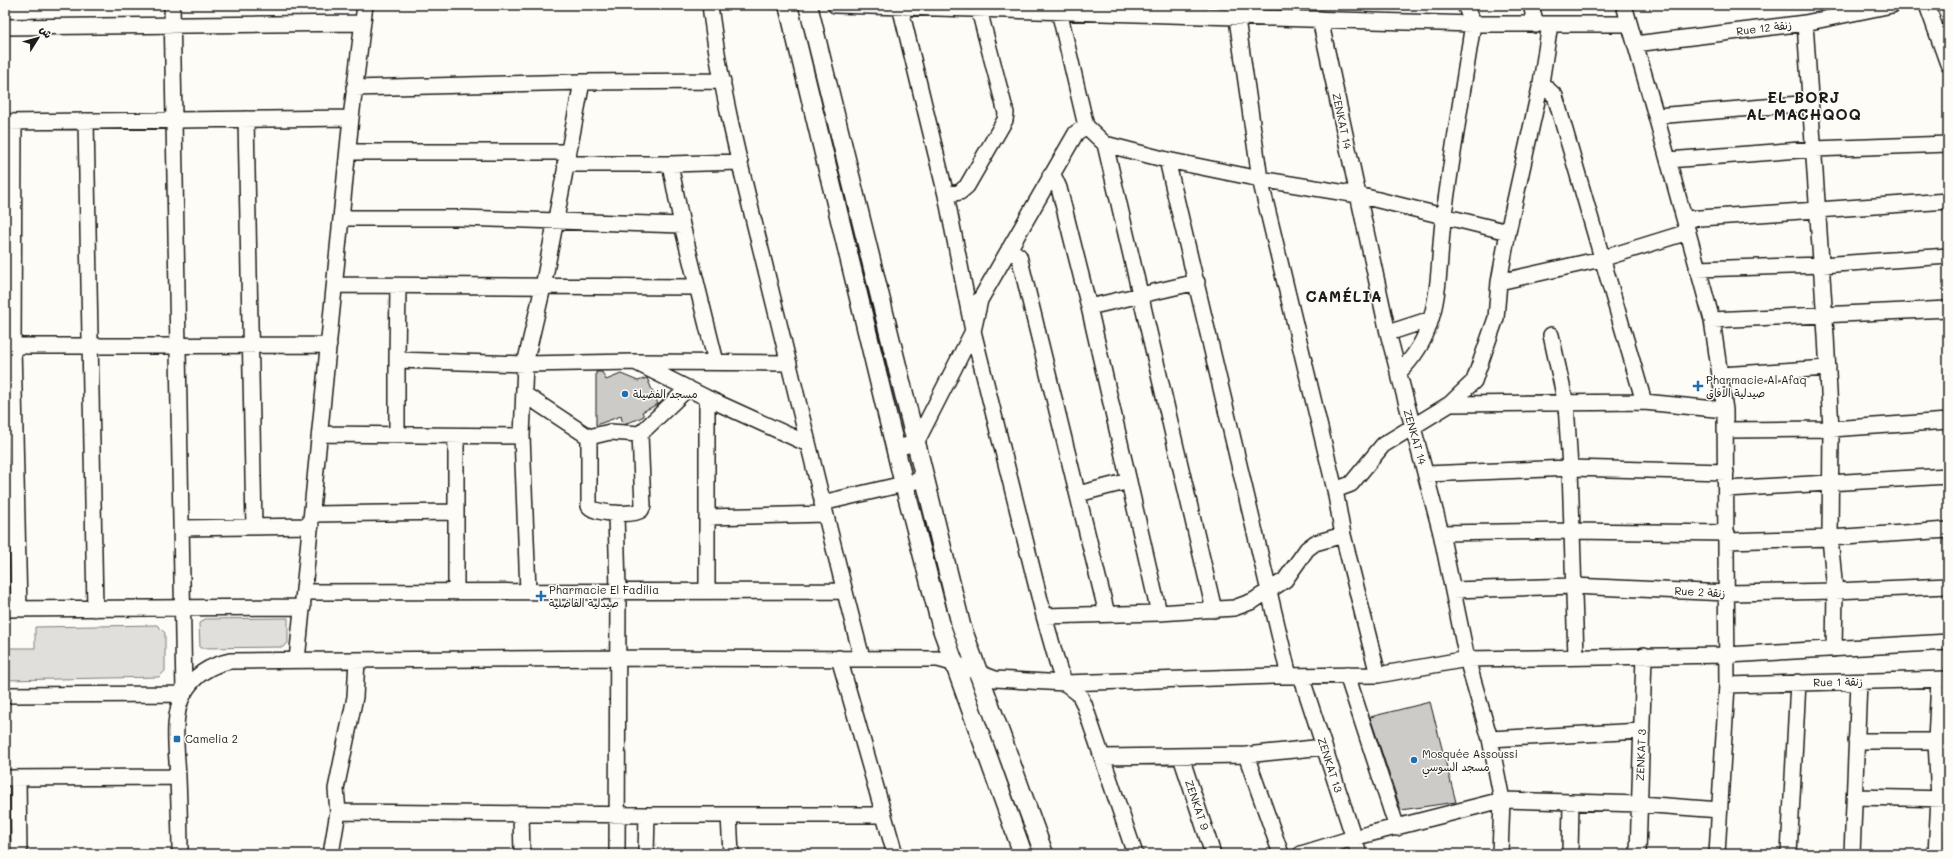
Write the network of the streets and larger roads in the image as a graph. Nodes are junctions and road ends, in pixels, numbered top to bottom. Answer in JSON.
{"nodes":[{"id":1,"x":172,"y":5,"type":"edge"},
{"id":2,"x":365,"y":5,"type":"edge"},
{"id":3,"x":710,"y":5,"type":"edge"},
{"id":4,"x":788,"y":5,"type":"edge"},
{"id":5,"x":808,"y":5,"type":"edge"},
{"id":6,"x":835,"y":5,"type":"edge"},
{"id":7,"x":1465,"y":5,"type":"edge"},
{"id":8,"x":1531,"y":5,"type":"edge"},
{"id":9,"x":1624,"y":5,"type":"edge"},
{"id":10,"x":1892,"y":5,"type":"edge"},
{"id":11,"x":1927,"y":5,"type":"edge"},
{"id":12,"x":900,"y":6,"type":"junction"},
{"id":13,"x":979,"y":10,"type":"junction"},
{"id":14,"x":1236,"y":10,"type":"edge"},
{"id":15,"x":1059,"y":11,"type":"junction"},
{"id":16,"x":1320,"y":19,"type":"junction"},
{"id":17,"x":362,"y":23,"type":"junction"},
{"id":18,"x":1805,"y":23,"type":"junction"},
{"id":19,"x":1473,"y":24,"type":"junction"},
{"id":20,"x":1543,"y":24,"type":"junction"},
{"id":21,"x":1629,"y":24,"type":"junction"},
{"id":22,"x":173,"y":25,"type":"junction"},
{"id":23,"x":5,"y":27,"type":"edge"},
{"id":24,"x":1635,"y":44,"type":"junction"},
{"id":25,"x":1948,"y":64,"type":"edge"},
{"id":26,"x":582,"y":82,"type":"junction"},
{"id":27,"x":723,"y":82,"type":"junction"},
{"id":28,"x":1541,"y":83,"type":"junction"},
{"id":29,"x":354,"y":88,"type":"junction"},
{"id":30,"x":1811,"y":103,"type":"junction"},
{"id":31,"x":1656,"y":116,"type":"junction"},
{"id":32,"x":351,"y":118,"type":"junction"},
{"id":33,"x":246,"y":119,"type":"junction"},
{"id":34,"x":175,"y":120,"type":"junction"},
{"id":35,"x":86,"y":121,"type":"junction"},
{"id":36,"x":9,"y":122,"type":"edge"},
{"id":37,"x":1086,"y":126,"type":"junction"},
{"id":38,"x":1105,"y":144,"type":"junction"},
{"id":39,"x":1948,"y":144,"type":"edge"},
{"id":40,"x":1814,"y":149,"type":"junction"},
{"id":41,"x":348,"y":152,"type":"junction"},
{"id":42,"x":566,"y":158,"type":"junction"},
{"id":43,"x":1167,"y":160,"type":"junction"},
{"id":44,"x":1668,"y":160,"type":"junction"},
{"id":45,"x":740,"y":162,"type":"junction"},
{"id":46,"x":670,"y":164,"type":"junction"},
{"id":47,"x":1050,"y":176,"type":"junction"},
{"id":48,"x":1260,"y":179,"type":"junction"},
{"id":49,"x":946,"y":195,"type":"junction"},
{"id":50,"x":1358,"y":195,"type":"junction"},
{"id":51,"x":1948,"y":201,"type":"edge"},
{"id":52,"x":1817,"y":210,"type":"junction"},
{"id":53,"x":1444,"y":215,"type":"junction"},
{"id":54,"x":341,"y":218,"type":"junction"},
{"id":55,"x":555,"y":221,"type":"junction"},
{"id":56,"x":682,"y":225,"type":"junction"},
{"id":57,"x":1686,"y":226,"type":"junction"},
{"id":58,"x":1508,"y":232,"type":"junction"},
{"id":59,"x":1009,"y":249,"type":"junction"},
{"id":60,"x":1948,"y":256,"type":"edge"},
{"id":61,"x":1601,"y":259,"type":"junction"},
{"id":62,"x":1822,"y":265,"type":"junction"},
{"id":63,"x":1697,"y":269,"type":"junction"},
{"id":64,"x":1197,"y":282,"type":"junction"},
{"id":65,"x":1499,"y":282,"type":"junction"},
{"id":66,"x":334,"y":285,"type":"junction"},
{"id":67,"x":398,"y":286,"type":"junction"},
{"id":68,"x":543,"y":287,"type":"junction"},
{"id":69,"x":697,"y":287,"type":"junction"},
{"id":70,"x":1140,"y":295,"type":"junction"},
{"id":71,"x":1089,"y":307,"type":"junction"},
{"id":72,"x":1948,"y":309,"type":"edge"},
{"id":73,"x":1825,"y":316,"type":"junction"},
{"id":74,"x":1431,"y":319,"type":"junction"},
{"id":75,"x":1712,"y":320,"type":"junction"},
{"id":76,"x":973,"y":331,"type":"junction"},
{"id":77,"x":1388,"y":333,"type":"junction"},
{"id":78,"x":1551,"y":335,"type":"dead end"},
{"id":79,"x":178,"y":345,"type":"junction"},
{"id":80,"x":249,"y":345,"type":"junction"},
{"id":81,"x":328,"y":345,"type":"junction"},
{"id":82,"x":9,"y":346,"type":"edge"},
{"id":83,"x":90,"y":346,"type":"junction"},
{"id":84,"x":397,"y":360,"type":"junction"},
{"id":85,"x":634,"y":362,"type":"junction"},
{"id":86,"x":716,"y":362,"type":"junction"},
{"id":87,"x":789,"y":363,"type":"junction"},
{"id":88,"x":525,"y":364,"type":"junction"},
{"id":89,"x":1828,"y":368,"type":"junction"},
{"id":90,"x":1398,"y":373,"type":"junction"},
{"id":91,"x":1721,"y":375,"type":"junction"},
{"id":92,"x":688,"y":388,"type":"junction"},
{"id":93,"x":524,"y":394,"type":"junction"},
{"id":94,"x":707,"y":398,"type":"junction"},
{"id":95,"x":1644,"y":402,"type":"junction"},
{"id":96,"x":1450,"y":404,"type":"junction"},
{"id":97,"x":1566,"y":404,"type":"junction"},
{"id":98,"x":1725,"y":410,"type":"junction"},
{"id":99,"x":1948,"y":421,"type":"edge"},
{"id":100,"x":1413,"y":429,"type":"junction"},
{"id":101,"x":1831,"y":429,"type":"junction"},
{"id":102,"x":1726,"y":430,"type":"junction"},
{"id":103,"x":320,"y":434,"type":"junction"},
{"id":104,"x":640,"y":434,"type":"junction"},
{"id":105,"x":397,"y":435,"type":"junction"},
{"id":106,"x":456,"y":436,"type":"junction"},
{"id":107,"x":522,"y":436,"type":"junction"},
{"id":108,"x":589,"y":437,"type":"junction"},
{"id":109,"x":916,"y":443,"type":"junction"},
{"id":110,"x":808,"y":444,"type":"junction"},
{"id":111,"x":896,"y":448,"type":"junction"},
{"id":112,"x":1570,"y":468,"type":"junction"},
{"id":113,"x":1726,"y":472,"type":"junction"},
{"id":114,"x":1426,"y":474,"type":"junction"},
{"id":115,"x":1948,"y":476,"type":"edge"},
{"id":116,"x":925,"y":479,"type":"junction"},
{"id":117,"x":1130,"y":481,"type":"junction"},
{"id":118,"x":1830,"y":482,"type":"junction"},
{"id":119,"x":904,"y":484,"type":"junction"},
{"id":120,"x":1726,"y":489,"type":"junction"},
{"id":121,"x":1335,"y":490,"type":"junction"},
{"id":122,"x":1078,"y":494,"type":"junction"},
{"id":123,"x":823,"y":508,"type":"junction"},
{"id":124,"x":455,"y":512,"type":"junction"},
{"id":125,"x":616,"y":513,"type":"junction"},
{"id":126,"x":707,"y":516,"type":"junction"},
{"id":127,"x":312,"y":520,"type":"junction"},
{"id":128,"x":254,"y":527,"type":"junction"},
{"id":129,"x":182,"y":528,"type":"junction"},
{"id":130,"x":1571,"y":530,"type":"junction"},
{"id":131,"x":1948,"y":530,"type":"edge"},
{"id":132,"x":1441,"y":533,"type":"junction"},
{"id":133,"x":1343,"y":535,"type":"junction"},
{"id":134,"x":1727,"y":537,"type":"junction"},
{"id":135,"x":1830,"y":538,"type":"junction"},
{"id":136,"x":1573,"y":586,"type":"junction"},
{"id":137,"x":1948,"y":586,"type":"edge"},
{"id":138,"x":1453,"y":590,"type":"junction"},
{"id":139,"x":528,"y":591,"type":"junction"},
{"id":140,"x":618,"y":591,"type":"junction"},
{"id":141,"x":707,"y":591,"type":"junction"},
{"id":142,"x":844,"y":591,"type":"junction"},
{"id":143,"x":1834,"y":591,"type":"junction"},
{"id":144,"x":304,"y":592,"type":"junction"},
{"id":145,"x":456,"y":592,"type":"junction"},
{"id":146,"x":1268,"y":592,"type":"junction"},
{"id":147,"x":1727,"y":594,"type":"junction"},
{"id":148,"x":303,"y":607,"type":"junction"},
{"id":149,"x":182,"y":608,"type":"junction"},
{"id":150,"x":12,"y":609,"type":"edge"},
{"id":151,"x":95,"y":609,"type":"junction"},
{"id":152,"x":1214,"y":610,"type":"junction"},
{"id":153,"x":1159,"y":613,"type":"junction"},
{"id":154,"x":1107,"y":614,"type":"junction"},
{"id":155,"x":1044,"y":616,"type":"junction"},
{"id":156,"x":1948,"y":642,"type":"edge"},
{"id":157,"x":1834,"y":649,"type":"junction"},
{"id":158,"x":1644,"y":655,"type":"junction"},
{"id":159,"x":1728,"y":655,"type":"junction"},
{"id":160,"x":1576,"y":657,"type":"junction"},
{"id":161,"x":618,"y":658,"type":"junction"},
{"id":162,"x":839,"y":658,"type":"junction"},
{"id":163,"x":862,"y":658,"type":"junction"},
{"id":164,"x":1467,"y":659,"type":"junction"},
{"id":165,"x":298,"y":660,"type":"junction"},
{"id":166,"x":357,"y":660,"type":"junction"},
{"id":167,"x":956,"y":664,"type":"junction"},
{"id":168,"x":978,"y":674,"type":"junction"},
{"id":169,"x":1347,"y":675,"type":"junction"},
{"id":170,"x":1378,"y":675,"type":"junction"},
{"id":171,"x":1295,"y":676,"type":"junction"},
{"id":172,"x":1943,"y":680,"type":"edge"},
{"id":173,"x":1798,"y":682,"type":"junction"},
{"id":174,"x":1859,"y":682,"type":"junction"},
{"id":175,"x":1065,"y":683,"type":"junction"},
{"id":176,"x":1727,"y":685,"type":"junction"},
{"id":177,"x":184,"y":694,"type":"junction"},
{"id":178,"x":5,"y":695,"type":"edge"},
{"id":179,"x":1642,"y":731,"type":"junction"},
{"id":180,"x":1490,"y":739,"type":"junction"},
{"id":181,"x":1856,"y":741,"type":"junction"},
{"id":182,"x":1936,"y":741,"type":"junction"},
{"id":183,"x":1324,"y":747,"type":"junction"},
{"id":184,"x":1246,"y":755,"type":"junction"},
{"id":185,"x":1181,"y":757,"type":"junction"},
{"id":186,"x":1103,"y":758,"type":"junction"},
{"id":187,"x":178,"y":777,"type":"junction"},
{"id":188,"x":12,"y":778,"type":"edge"},
{"id":189,"x":1855,"y":797,"type":"junction"},
{"id":190,"x":1943,"y":799,"type":"edge"},
{"id":191,"x":1502,"y":800,"type":"junction"},
{"id":192,"x":1571,"y":803,"type":"junction"},
{"id":193,"x":1640,"y":804,"type":"junction"},
{"id":194,"x":1720,"y":810,"type":"junction"},
{"id":195,"x":338,"y":812,"type":"junction"},
{"id":196,"x":521,"y":814,"type":"junction"},
{"id":197,"x":617,"y":815,"type":"junction"},
{"id":198,"x":730,"y":815,"type":"junction"},
{"id":199,"x":884,"y":815,"type":"junction"},
{"id":200,"x":647,"y":816,"type":"junction"},
{"id":201,"x":1397,"y":828,"type":"junction"},
{"id":202,"x":1354,"y":838,"type":"junction"},
{"id":203,"x":20,"y":854,"type":"edge"},
{"id":204,"x":180,"y":854,"type":"edge"},
{"id":205,"x":331,"y":854,"type":"edge"},
{"id":206,"x":522,"y":854,"type":"edge"},
{"id":207,"x":617,"y":854,"type":"edge"},
{"id":208,"x":646,"y":854,"type":"edge"},
{"id":209,"x":731,"y":854,"type":"edge"},
{"id":210,"x":895,"y":854,"type":"edge"},
{"id":211,"x":1023,"y":854,"type":"edge"},
{"id":212,"x":1044,"y":854,"type":"edge"},
{"id":213,"x":1135,"y":854,"type":"edge"},
{"id":214,"x":1213,"y":854,"type":"edge"},
{"id":215,"x":1281,"y":854,"type":"edge"},
{"id":216,"x":1301,"y":854,"type":"edge"},
{"id":217,"x":1359,"y":854,"type":"edge"},
{"id":218,"x":1500,"y":854,"type":"edge"},
{"id":219,"x":1570,"y":854,"type":"edge"},
{"id":220,"x":1638,"y":854,"type":"edge"},
{"id":221,"x":1717,"y":854,"type":"edge"},
{"id":222,"x":1789,"y":854,"type":"edge"},
{"id":223,"x":1852,"y":854,"type":"edge"},
{"id":224,"x":1936,"y":854,"type":"edge"}],
"edges":[{"from":1,"to":22,"type":"street"},
{"from":2,"to":17,"type":"street"},
{"from":3,"to":27,"type":"street"},
{"from":4,"to":111,"type":"street"},
{"from":5,"to":109,"type":"street"},
{"from":6,"to":12,"type":"street"},
{"from":7,"to":19,"type":"street"},
{"from":8,"to":20,"type":"street"},
{"from":9,"to":21,"type":"street"},
{"from":10,"to":18,"type":"street","name":"Rue 12 زنقة"},
{"from":11,"to":25,"type":"street"},
{"from":12,"to":13,"type":"street"},
{"from":12,"to":49,"type":"street"},
{"from":13,"to":15,"type":"street"},
{"from":13,"to":49,"type":"street"},
{"from":14,"to":15,"type":"street"},
{"from":14,"to":16,"type":"street"},
{"from":14,"to":48,"type":"street"},
{"from":15,"to":37,"type":"street"},
{"from":16,"to":19,"type":"street"},
{"from":16,"to":50,"type":"street","name":"ZENKAT 14"},
{"from":17,"to":22,"type":"street"},
{"from":17,"to":29,"type":"street"},
{"from":18,"to":24,"type":"street","name":"Rue 12 زنقة"},
{"from":18,"to":30,"type":"street"},
{"from":19,"to":20,"type":"street"},
{"from":19,"to":53,"type":"street"},
{"from":20,"to":21,"type":"street"},
{"from":20,"to":28,"type":"street"},
{"from":21,"to":24,"type":"street"},
{"from":22,"to":23,"type":"street"},
{"from":22,"to":34,"type":"street"},
{"from":24,"to":31,"type":"street"},
{"from":26,"to":27,"type":"street"},
{"from":26,"to":29,"type":"street"},
{"from":26,"to":42,"type":"street"},
{"from":27,"to":45,"type":"street"},
{"from":28,"to":58,"type":"street"},
{"from":28,"to":61,"type":"street"},
{"from":29,"to":32,"type":"street"},
{"from":30,"to":31,"type":"street"},
{"from":30,"to":40,"type":"street"},
{"from":31,"to":44,"type":"street"},
{"from":32,"to":33,"type":"street"},
{"from":32,"to":41,"type":"street"},
{"from":33,"to":34,"type":"street"},
{"from":33,"to":80,"type":"street"},
{"from":34,"to":35,"type":"street"},
{"from":34,"to":79,"type":"street"},
{"from":35,"to":36,"type":"street"},
{"from":35,"to":83,"type":"street"},
{"from":36,"to":82,"type":"street"},
{"from":37,"to":38,"type":"street"},
{"from":37,"to":47,"type":"street"},
{"from":38,"to":43,"type":"street"},
{"from":38,"to":70,"type":"street"},
{"from":39,"to":40,"type":"street"},
{"from":40,"to":44,"type":"street"},
{"from":40,"to":52,"type":"street"},
{"from":41,"to":42,"type":"street"},
{"from":41,"to":54,"type":"street"},
{"from":42,"to":46,"type":"street"},
{"from":42,"to":55,"type":"street"},
{"from":43,"to":48,"type":"street"},
{"from":43,"to":64,"type":"street","name":"ZENKAT 13"},
{"from":44,"to":57,"type":"street"},
{"from":45,"to":46,"type":"street"},
{"from":45,"to":87,"type":"street"},
{"from":46,"to":56,"type":"street"},
{"from":47,"to":59,"type":"street"},
{"from":47,"to":71,"type":"street"},
{"from":48,"to":50,"type":"street"},
{"from":48,"to":121,"type":"street"},
{"from":49,"to":76,"type":"street"},
{"from":50,"to":53,"type":"street"},
{"from":50,"to":77,"type":"street","name":"ZENKAT 14"},
{"from":51,"to":52,"type":"street"},
{"from":52,"to":57,"type":"street"},
{"from":52,"to":62,"type":"street"},
{"from":53,"to":58,"type":"street"},
{"from":53,"to":74,"type":"street"},
{"from":54,"to":55,"type":"street"},
{"from":54,"to":66,"type":"street"},
{"from":55,"to":56,"type":"street"},
{"from":55,"to":68,"type":"street"},
{"from":56,"to":69,"type":"street"},
{"from":57,"to":61,"type":"street"},
{"from":57,"to":63,"type":"street"},
{"from":58,"to":65,"type":"street"},
{"from":59,"to":76,"type":"street"},
{"from":59,"to":122,"type":"street"},
{"from":60,"to":62,"type":"street"},
{"from":61,"to":65,"type":"street"},
{"from":61,"to":95,"type":"street"},
{"from":62,"to":63,"type":"street"},
{"from":62,"to":73,"type":"street"},
{"from":63,"to":75,"type":"street"},
{"from":64,"to":70,"type":"street"},
{"from":64,"to":146,"type":"street","name":"ZENKAT 13"},
{"from":65,"to":96,"type":"street"},
{"from":66,"to":67,"type":"street"},
{"from":66,"to":81,"type":"street"},
{"from":67,"to":68,"type":"street"},
{"from":67,"to":84,"type":"street"},
{"from":68,"to":69,"type":"street"},
{"from":68,"to":88,"type":"street"},
{"from":69,"to":86,"type":"street"},
{"from":70,"to":71,"type":"street"},
{"from":70,"to":152,"type":"street"},
{"from":71,"to":117,"type":"street"},
{"from":72,"to":73,"type":"street"},
{"from":73,"to":75,"type":"street"},
{"from":73,"to":89,"type":"street"},
{"from":74,"to":77,"type":"street"},
{"from":74,"to":90,"type":"street"},
{"from":75,"to":91,"type":"street"},
{"from":76,"to":109,"type":"street"},
{"from":76,"to":155,"type":"street"},
{"from":77,"to":90,"type":"street","name":"ZENKAT 14"},
{"from":78,"to":97,"type":"street"},
{"from":79,"to":80,"type":"street"},
{"from":79,"to":83,"type":"street"},
{"from":79,"to":129,"type":"street"},
{"from":80,"to":81,"type":"street"},
{"from":80,"to":128,"type":"street"},
{"from":81,"to":103,"type":"street"},
{"from":82,"to":83,"type":"street"},
{"from":82,"to":150,"type":"street"},
{"from":83,"to":151,"type":"street"},
{"from":84,"to":88,"type":"street"},
{"from":84,"to":105,"type":"street"},
{"from":85,"to":86,"type":"street"},
{"from":85,"to":88,"type":"street"},
{"from":85,"to":92,"type":"street"},
{"from":86,"to":87,"type":"street"},
{"from":87,"to":110,"type":"street"},
{"from":88,"to":93,"type":"street"},
{"from":89,"to":91,"type":"street"},
{"from":89,"to":101,"type":"street"},
{"from":90,"to":100,"type":"street","name":"ZENKAT 14"},
{"from":91,"to":98,"type":"street"},
{"from":92,"to":94,"type":"street"},
{"from":92,"to":104,"type":"street"},
{"from":93,"to":107,"type":"street"},
{"from":93,"to":108,"type":"street"},
{"from":94,"to":110,"type":"street"},
{"from":94,"to":126,"type":"street"},
{"from":95,"to":97,"type":"street"},
{"from":95,"to":98,"type":"street"},
{"from":96,"to":97,"type":"street"},
{"from":96,"to":100,"type":"street"},
{"from":97,"to":112,"type":"street"},
{"from":98,"to":102,"type":"street"},
{"from":99,"to":101,"type":"street"},
{"from":100,"to":114,"type":"street","name":"ZENKAT 14"},
{"from":100,"to":121,"type":"street"},
{"from":101,"to":102,"type":"street"},
{"from":101,"to":118,"type":"street"},
{"from":102,"to":113,"type":"street"},
{"from":103,"to":105,"type":"street"},
{"from":103,"to":127,"type":"street"},
{"from":104,"to":108,"type":"street"},
{"from":104,"to":125,"type":"street"},
{"from":105,"to":106,"type":"street"},
{"from":106,"to":107,"type":"street"},
{"from":106,"to":124,"type":"street"},
{"from":107,"to":139,"type":"street"},
{"from":108,"to":125,"type":"street"},
{"from":109,"to":111,"type":"street"},
{"from":109,"to":116,"type":"street"},
{"from":110,"to":123,"type":"street"},
{"from":111,"to":119,"type":"street"},
{"from":112,"to":113,"type":"street"},
{"from":112,"to":114,"type":"street"},
{"from":112,"to":130,"type":"street"},
{"from":113,"to":120,"type":"street"},
{"from":114,"to":132,"type":"street","name":"ZENKAT 14"},
{"from":115,"to":118,"type":"street"},
{"from":116,"to":119,"type":"street"},
{"from":116,"to":168,"type":"street"},
{"from":117,"to":122,"type":"street"},
{"from":117,"to":153,"type":"street"},
{"from":118,"to":120,"type":"street"},
{"from":118,"to":135,"type":"street"},
{"from":119,"to":123,"type":"street"},
{"from":119,"to":167,"type":"street"},
{"from":120,"to":134,"type":"street"},
{"from":121,"to":133,"type":"street"},
{"from":122,"to":154,"type":"street"},
{"from":123,"to":126,"type":"street"},
{"from":123,"to":142,"type":"street"},
{"from":124,"to":127,"type":"street"},
{"from":124,"to":145,"type":"street"},
{"from":125,"to":140,"type":"street"},
{"from":126,"to":141,"type":"street"},
{"from":127,"to":128,"type":"street"},
{"from":127,"to":144,"type":"street"},
{"from":128,"to":129,"type":"street"},
{"from":129,"to":149,"type":"street"},
{"from":130,"to":132,"type":"street"},
{"from":130,"to":134,"type":"street"},
{"from":130,"to":136,"type":"street"},
{"from":131,"to":135,"type":"street"},
{"from":132,"to":138,"type":"street","name":"ZENKAT 14"},
{"from":133,"to":146,"type":"street"},
{"from":133,"to":170,"type":"street"},
{"from":134,"to":135,"type":"street"},
{"from":134,"to":147,"type":"street"},
{"from":135,"to":143,"type":"street"},
{"from":136,"to":138,"type":"street","name":"Rue 2 زنقة"},
{"from":136,"to":147,"type":"street","name":"Rue 2 زنقة"},
{"from":136,"to":160,"type":"street"},
{"from":137,"to":143,"type":"street","name":"Rue 2 زنقة"},
{"from":138,"to":164,"type":"street","name":"ZENKAT 14"},
{"from":139,"to":140,"type":"street"},
{"from":139,"to":145,"type":"street"},
{"from":140,"to":141,"type":"street"},
{"from":140,"to":161,"type":"street"},
{"from":141,"to":142,"type":"street"},
{"from":142,"to":163,"type":"street"},
{"from":143,"to":147,"type":"street","name":"Rue 2 زنقة"},
{"from":143,"to":157,"type":"street"},
{"from":144,"to":145,"type":"street"},
{"from":144,"to":148,"type":"street"},
{"from":146,"to":152,"type":"street"},
{"from":146,"to":171,"type":"street","name":"ZENKAT 13"},
{"from":147,"to":159,"type":"street"},
{"from":148,"to":149,"type":"street"},
{"from":148,"to":165,"type":"street"},
{"from":149,"to":151,"type":"street"},
{"from":149,"to":177,"type":"street"},
{"from":150,"to":151,"type":"street"},
{"from":152,"to":153,"type":"street"},
{"from":153,"to":154,"type":"street"},
{"from":154,"to":155,"type":"street"},
{"from":155,"to":175,"type":"street"},
{"from":156,"to":157,"type":"street"},
{"from":157,"to":159,"type":"street"},
{"from":158,"to":159,"type":"street"},
{"from":158,"to":160,"type":"street"},
{"from":158,"to":179,"type":"street","name":"ZENKAT 3"},
{"from":159,"to":176,"type":"street"},
{"from":160,"to":164,"type":"street"},
{"from":161,"to":162,"type":"street"},
{"from":161,"to":166,"type":"street"},
{"from":161,"to":197,"type":"street"},
{"from":162,"to":163,"type":"street"},
{"from":162,"to":199,"type":"street"},
{"from":163,"to":167,"type":"street"},
{"from":164,"to":170,"type":"street"},
{"from":164,"to":180,"type":"street","name":"ZENKAT 14"},
{"from":165,"to":166,"type":"street"},
{"from":165,"to":177,"type":"street"},
{"from":166,"to":195,"type":"street"},
{"from":167,"to":168,"type":"street"},
{"from":167,"to":211,"type":"street"},
{"from":168,"to":175,"type":"street"},
{"from":168,"to":212,"type":"street"},
{"from":169,"to":170,"type":"street"},
{"from":169,"to":171,"type":"street"},
{"from":169,"to":201,"type":"street"},
{"from":171,"to":175,"type":"street"},
{"from":171,"to":183,"type":"street","name":"ZENKAT 13"},
{"from":172,"to":174,"type":"street","name":"Rue 1 زنقة"},
{"from":172,"to":182,"type":"street"},
{"from":173,"to":174,"type":"street","name":"Rue 1 زنقة"},
{"from":173,"to":176,"type":"street","name":"Rue 1 زنقة"},
{"from":173,"to":222,"type":"street"},
{"from":174,"to":181,"type":"street"},
{"from":175,"to":186,"type":"street"},
{"from":176,"to":194,"type":"street"},
{"from":177,"to":178,"type":"street"},
{"from":177,"to":187,"type":"street"},
{"from":179,"to":180,"type":"street"},
{"from":179,"to":193,"type":"street","name":"ZENKAT 3"},
{"from":180,"to":191,"type":"street","name":"ZENKAT 14"},
{"from":181,"to":182,"type":"street"},
{"from":181,"to":189,"type":"street"},
{"from":182,"to":190,"type":"street"},
{"from":183,"to":184,"type":"street"},
{"from":183,"to":202,"type":"street","name":"ZENKAT 13"},
{"from":184,"to":185,"type":"street"},
{"from":184,"to":215,"type":"street"},
{"from":185,"to":186,"type":"street"},
{"from":185,"to":214,"type":"street","name":"ZENKAT 9"},
{"from":186,"to":213,"type":"street"},
{"from":187,"to":188,"type":"street"},
{"from":187,"to":204,"type":"street"},
{"from":188,"to":203,"type":"street"},
{"from":189,"to":190,"type":"street"},
{"from":189,"to":223,"type":"street"},
{"from":190,"to":224,"type":"street"},
{"from":191,"to":192,"type":"street"},
{"from":191,"to":201,"type":"street"},
{"from":191,"to":218,"type":"street","name":"ZENKAT 14"},
{"from":192,"to":193,"type":"street"},
{"from":192,"to":219,"type":"street"},
{"from":193,"to":194,"type":"street"},
{"from":193,"to":220,"type":"street","name":"ZENKAT 3"},
{"from":194,"to":221,"type":"street"},
{"from":195,"to":196,"type":"street"},
{"from":195,"to":205,"type":"street"},
{"from":196,"to":197,"type":"street"},
{"from":196,"to":206,"type":"street"},
{"from":197,"to":200,"type":"street"},
{"from":197,"to":207,"type":"street"},
{"from":198,"to":199,"type":"street"},
{"from":198,"to":200,"type":"street"},
{"from":198,"to":209,"type":"street"},
{"from":199,"to":210,"type":"street"},
{"from":200,"to":208,"type":"street"},
{"from":201,"to":202,"type":"street"},
{"from":202,"to":216,"type":"street"},
{"from":202,"to":217,"type":"street","name":"ZENKAT 13"}]}
